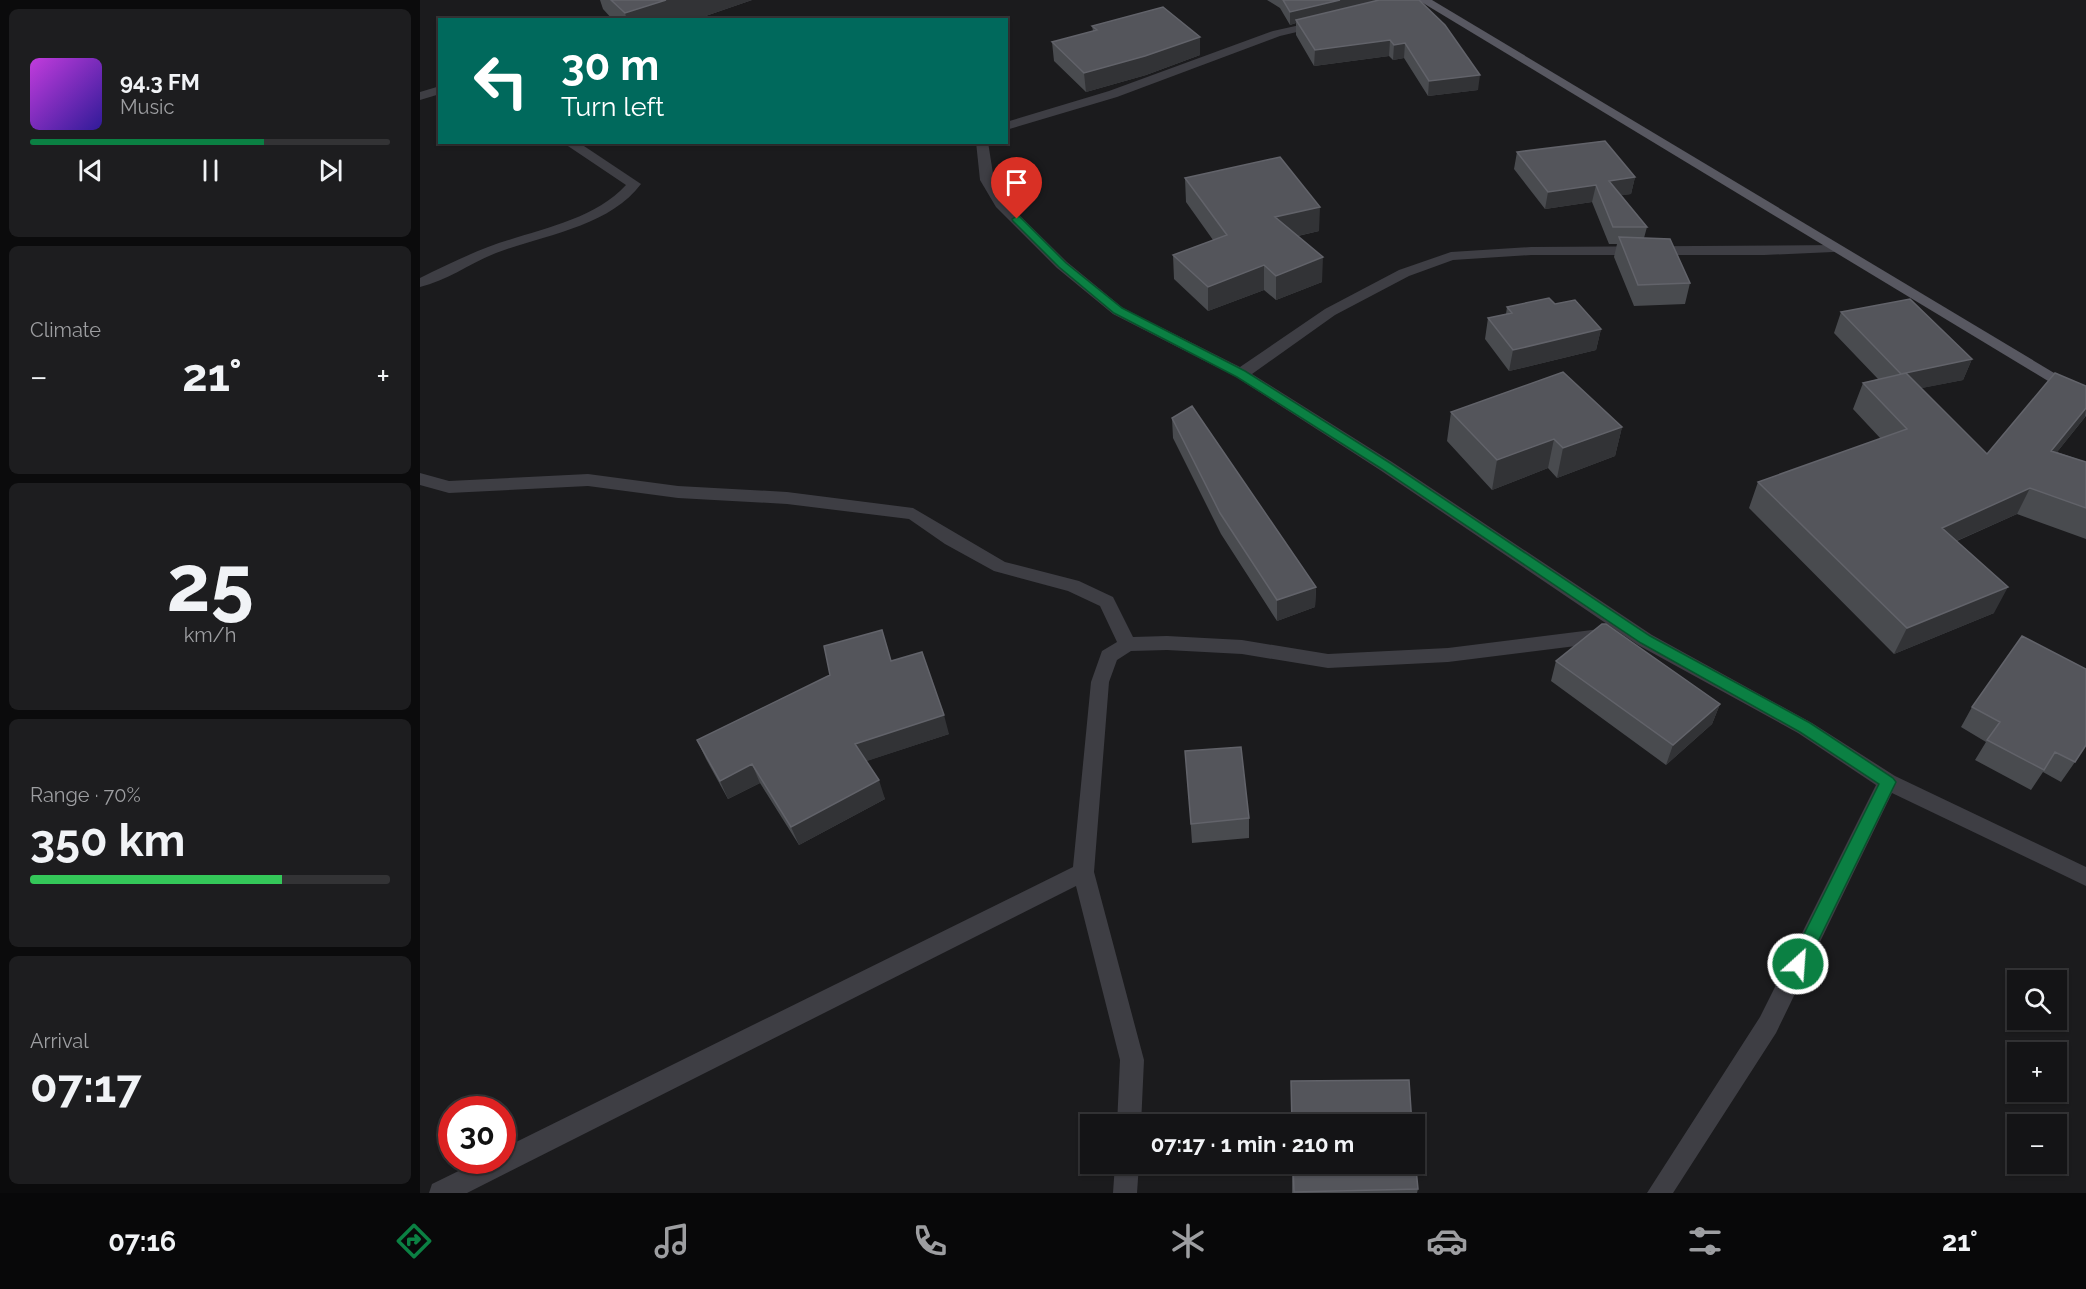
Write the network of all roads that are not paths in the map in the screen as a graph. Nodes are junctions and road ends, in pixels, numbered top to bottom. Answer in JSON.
{"nodes":[{"id":1,"x":1417,"y":1,"type":"edge"},
{"id":2,"x":1332,"y":20,"type":"edge"},
{"id":3,"x":438,"y":91,"type":"edge"},
{"id":4,"x":420,"y":96,"type":"edge"},
{"id":5,"x":1008,"y":125,"type":"edge"},
{"id":6,"x":571,"y":144,"type":"edge"},
{"id":7,"x":982,"y":144,"type":"edge"},
{"id":8,"x":1833,"y":248,"type":"junction"},
{"id":9,"x":420,"y":283,"type":"edge"},
{"id":10,"x":1241,"y":374,"type":"junction"},
{"id":11,"x":2086,"y":399,"type":"edge"},
{"id":12,"x":420,"y":479,"type":"edge"},
{"id":13,"x":1646,"y":640,"type":"junction"},
{"id":14,"x":1127,"y":644,"type":"junction"},
{"id":15,"x":1888,"y":782,"type":"junction"},
{"id":16,"x":1083,"y":872,"type":"junction"},
{"id":17,"x":2086,"y":877,"type":"edge"},
{"id":18,"x":1130,"y":1114,"type":"edge"},
{"id":19,"x":1126,"y":1174,"type":"edge"},
{"id":20,"x":441,"y":1193,"type":"edge"},
{"id":21,"x":1125,"y":1193,"type":"edge"},
{"id":22,"x":1659,"y":1193,"type":"edge"}],
"edges":[{"from":1,"to":8,"type":"main road"},
{"from":2,"to":5,"type":"street"},
{"from":3,"to":4,"type":"street"},
{"from":6,"to":9,"type":"street"},
{"from":7,"to":10,"type":"street"},
{"from":8,"to":10,"type":"street"},
{"from":8,"to":11,"type":"main road"},
{"from":10,"to":13,"type":"street"},
{"from":12,"to":14,"type":"street"},
{"from":13,"to":14,"type":"street"},
{"from":13,"to":15,"type":"street"},
{"from":14,"to":16,"type":"street"},
{"from":15,"to":17,"type":"street"},
{"from":15,"to":22,"type":"street"},
{"from":16,"to":18,"type":"street"},
{"from":16,"to":20,"type":"street"},
{"from":19,"to":21,"type":"street"}]}
